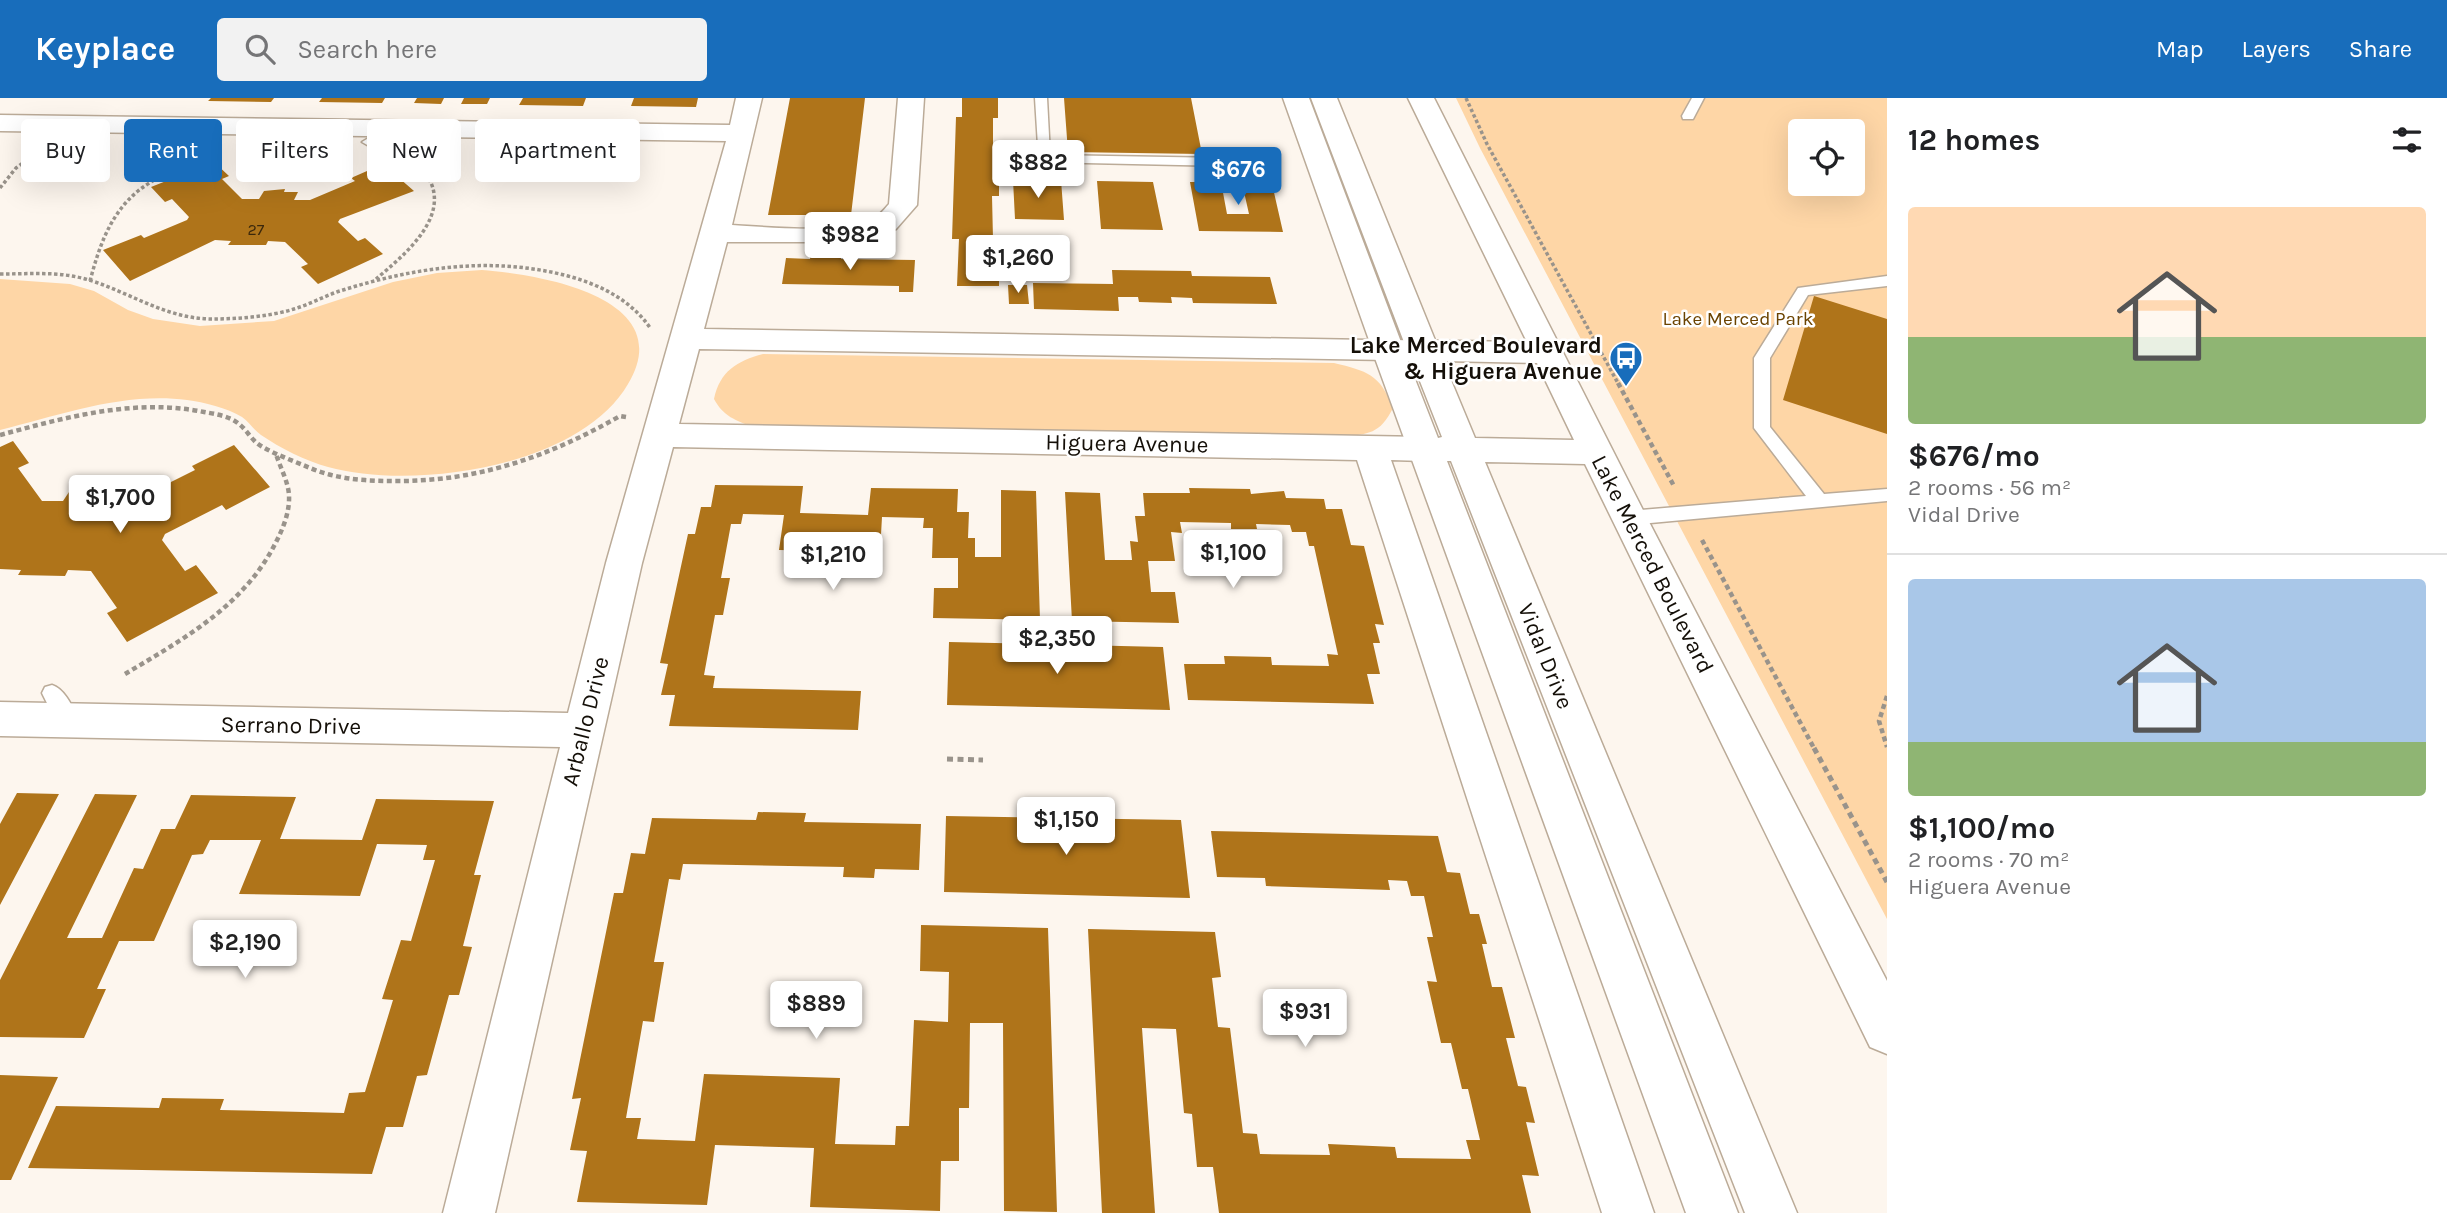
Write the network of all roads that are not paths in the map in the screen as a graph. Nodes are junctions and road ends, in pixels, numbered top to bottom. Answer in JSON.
{"nodes":[{"id":1,"x":157,"y":98,"type":"edge"},
{"id":2,"x":911,"y":98,"type":"edge"},
{"id":3,"x":1041,"y":98,"type":"edge"},
{"id":4,"x":1296,"y":98,"type":"edge"},
{"id":5,"x":1324,"y":98,"type":"edge"},
{"id":6,"x":1421,"y":98,"type":"edge"},
{"id":7,"x":1698,"y":98,"type":"edge"},
{"id":8,"x":745,"y":116,"type":"edge"},
{"id":9,"x":1688,"y":116,"type":"dead end"},
{"id":10,"x":140,"y":119,"type":"edge"},
{"id":11,"x":0,"y":122,"type":"edge"},
{"id":12,"x":124,"y":124,"type":"edge"},
{"id":13,"x":461,"y":126,"type":"edge"},
{"id":14,"x":367,"y":129,"type":"edge"},
{"id":15,"x":222,"y":130,"type":"edge"},
{"id":16,"x":1226,"y":162,"type":"dead end"},
{"id":17,"x":715,"y":233,"type":"junction"},
{"id":18,"x":1887,"y":281,"type":"edge"},
{"id":19,"x":669,"y":339,"type":"junction"},
{"id":20,"x":1405,"y":350,"type":"junction"},
{"id":21,"x":1547,"y":353,"type":"junction"},
{"id":22,"x":645,"y":426,"type":"junction"},
{"id":23,"x":1370,"y":448,"type":"junction"},
{"id":24,"x":1444,"y":449,"type":"junction"},
{"id":25,"x":1596,"y":452,"type":"junction"},
{"id":26,"x":1887,"y":495,"type":"edge"},
{"id":27,"x":1820,"y":501,"type":"junction"},
{"id":28,"x":1629,"y":518,"type":"junction"},
{"id":29,"x":0,"y":719,"type":"edge"},
{"id":30,"x":583,"y":730,"type":"junction"},
{"id":31,"x":1887,"y":1030,"type":"edge"},
{"id":32,"x":469,"y":1213,"type":"edge"},
{"id":33,"x":1628,"y":1213,"type":"edge"},
{"id":34,"x":1712,"y":1213,"type":"edge"},
{"id":35,"x":1771,"y":1213,"type":"edge"}],
"edges":[{"from":1,"to":10,"type":"street"},
{"from":2,"to":17,"type":"street"},
{"from":3,"to":16,"type":"lane"},
{"from":4,"to":20,"type":"street","name":"Vidal Drive"},
{"from":5,"to":20,"type":"street","name":"Vidal Drive"},
{"from":6,"to":21,"type":"street","name":"Lake Merced Boulevard"},
{"from":7,"to":9,"type":"lane"},
{"from":8,"to":13,"type":"street"},
{"from":8,"to":17,"type":"street","name":"Arballo Drive"},
{"from":11,"to":12,"type":"street"},
{"from":14,"to":15,"type":"street"},
{"from":17,"to":19,"type":"street","name":"Arballo Drive"},
{"from":18,"to":27,"type":"lane"},
{"from":19,"to":20,"type":"street"},
{"from":19,"to":22,"type":"street","name":"Arballo Drive"},
{"from":20,"to":21,"type":"street"},
{"from":20,"to":24,"type":"street","name":"Vidal Drive"},
{"from":21,"to":25,"type":"street","name":"Lake Merced Boulevard"},
{"from":22,"to":23,"type":"street","name":"Higuera Avenue"},
{"from":22,"to":30,"type":"street","name":"Arballo Drive"},
{"from":23,"to":24,"type":"street","name":"Higuera Avenue"},
{"from":23,"to":33,"type":"street"},
{"from":24,"to":25,"type":"street","name":"Higuera Avenue"},
{"from":24,"to":34,"type":"street","name":"Vidal Drive"},
{"from":24,"to":35,"type":"street","name":"Vidal Drive"},
{"from":25,"to":28,"type":"street","name":"Lake Merced Boulevard"},
{"from":26,"to":27,"type":"lane"},
{"from":27,"to":28,"type":"lane"},
{"from":28,"to":31,"type":"street","name":"Lake Merced Boulevard"},
{"from":29,"to":30,"type":"street","name":"Serrano Drive"},
{"from":30,"to":32,"type":"street","name":"Arballo Drive"}]}
